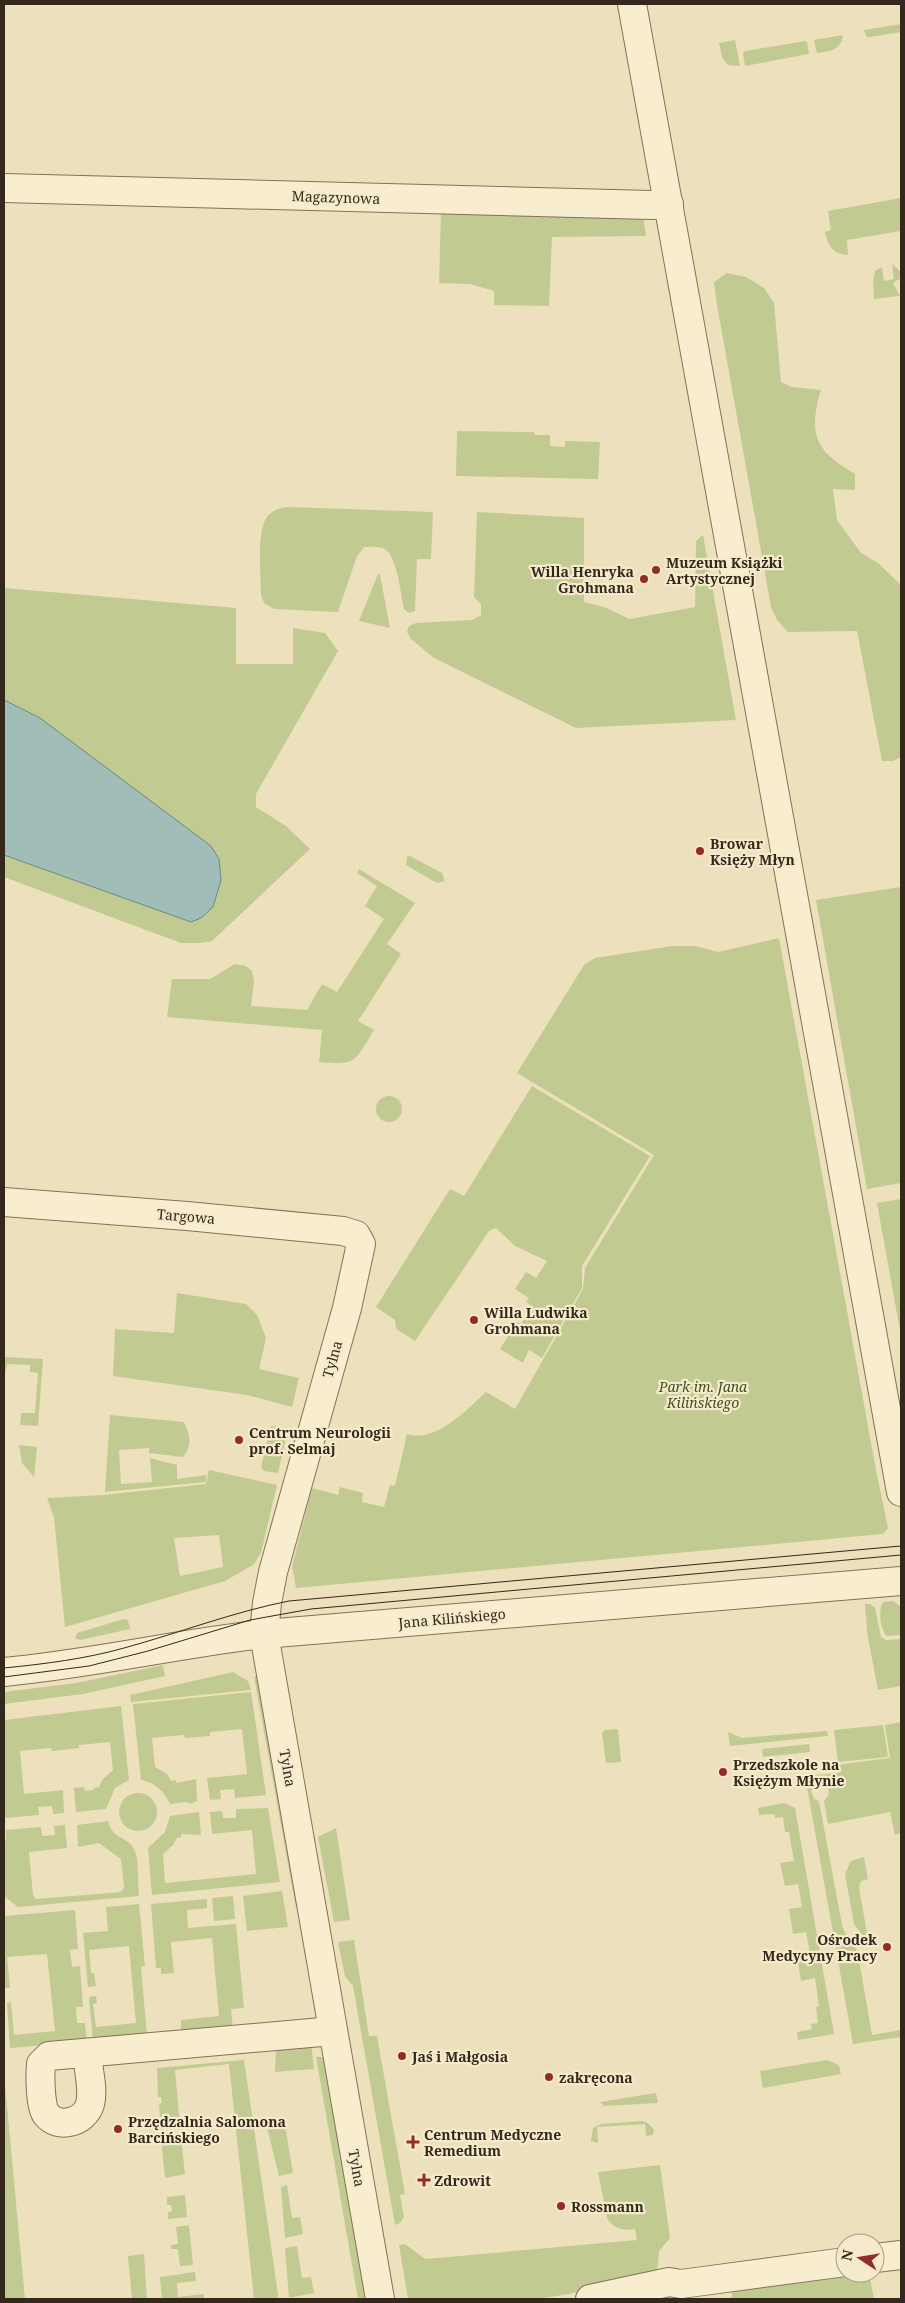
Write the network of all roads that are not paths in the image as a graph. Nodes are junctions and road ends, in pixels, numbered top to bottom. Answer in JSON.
{"nodes":[{"id":1,"x":632,"y":4,"type":"edge"},
{"id":2,"x":4,"y":188,"type":"edge"},
{"id":3,"x":668,"y":204,"type":"junction"},
{"id":4,"x":4,"y":1202,"type":"edge"},
{"id":5,"x":362,"y":1244,"type":"joint"},
{"id":6,"x":901,"y":1492,"type":"edge"},
{"id":7,"x":901,"y":1581,"type":"edge"},
{"id":8,"x":264,"y":1634,"type":"junction"},
{"id":9,"x":4,"y":1672,"type":"edge"},
{"id":10,"x":333,"y":2031,"type":"junction"},
{"id":11,"x":87,"y":2054,"type":"dead end"},
{"id":12,"x":901,"y":2255,"type":"edge"},
{"id":13,"x":885,"y":2257,"type":"edge"},
{"id":14,"x":835,"y":2263,"type":"edge"},
{"id":15,"x":380,"y":2299,"type":"edge"},
{"id":16,"x":590,"y":2299,"type":"edge"}],
"edges":[{"from":1,"to":3,"type":"street"},
{"from":2,"to":3,"type":"street","name":"Magazynowa"},
{"from":3,"to":6,"type":"street"},
{"from":4,"to":5,"type":"street","name":"Targowa"},
{"from":5,"to":8,"type":"street","name":"Tylna"},
{"from":7,"to":8,"type":"street","name":"Jana Kilińskiego"},
{"from":8,"to":9,"type":"street","name":"Jana Kilińskiego"},
{"from":8,"to":10,"type":"street","name":"Tylna"},
{"from":10,"to":11,"type":"street"},
{"from":10,"to":15,"type":"street","name":"Tylna"},
{"from":12,"to":13,"type":"street"},
{"from":14,"to":16,"type":"street"}]}
